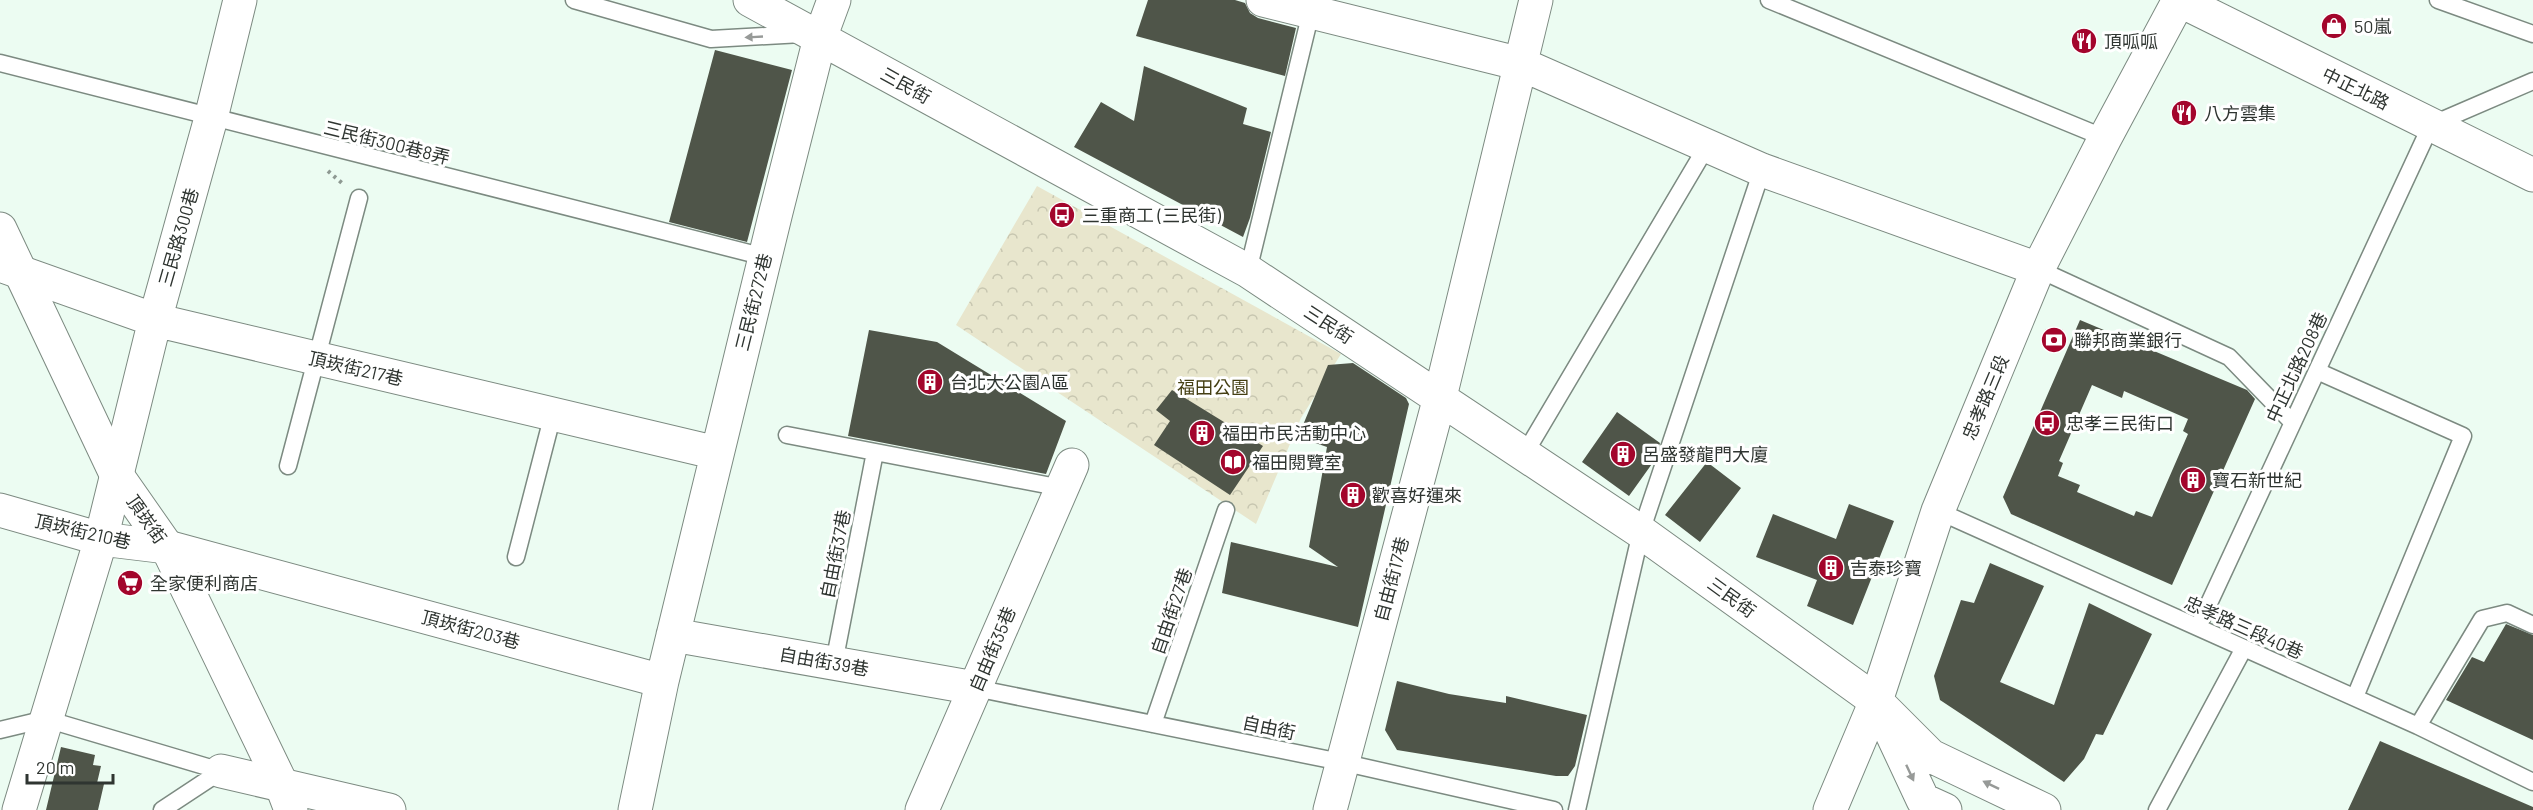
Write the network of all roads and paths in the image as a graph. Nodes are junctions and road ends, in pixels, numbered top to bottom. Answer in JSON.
{"nodes":[{"id":1,"x":240,"y":0,"type":"edge"},
{"id":2,"x":574,"y":0,"type":"edge"},
{"id":3,"x":750,"y":0,"type":"edge"},
{"id":4,"x":834,"y":0,"type":"edge"},
{"id":5,"x":1263,"y":0,"type":"edge"},
{"id":6,"x":1536,"y":0,"type":"edge"},
{"id":7,"x":1769,"y":0,"type":"edge"},
{"id":8,"x":2179,"y":0,"type":"edge"},
{"id":9,"x":2438,"y":0,"type":"edge"},
{"id":10,"x":1311,"y":12,"type":"junction"},
{"id":11,"x":2533,"y":34,"type":"edge"},
{"id":12,"x":816,"y":36,"type":"junction"},
{"id":13,"x":0,"y":63,"type":"edge"},
{"id":14,"x":1521,"y":64,"type":"junction"},
{"id":15,"x":2533,"y":81,"type":"edge"},
{"id":16,"x":211,"y":118,"type":"junction"},
{"id":17,"x":2432,"y":125,"type":"junction"},
{"id":18,"x":2105,"y":138,"type":"junction"},
{"id":19,"x":1707,"y":146,"type":"junction"},
{"id":20,"x":1762,"y":170,"type":"junction"},
{"id":21,"x":2533,"y":175,"type":"edge"},
{"id":22,"x":358,"y":198,"type":"dead end"},
{"id":23,"x":0,"y":229,"type":"edge"},
{"id":24,"x":765,"y":257,"type":"junction"},
{"id":25,"x":9,"y":267,"type":"edge"},
{"id":26,"x":2038,"y":269,"type":"junction"},
{"id":27,"x":1248,"y":271,"type":"junction"},
{"id":28,"x":155,"y":320,"type":"junction"},
{"id":29,"x":315,"y":358,"type":"junction"},
{"id":30,"x":2317,"y":371,"type":"junction"},
{"id":31,"x":1440,"y":397,"type":"junction"},
{"id":32,"x":553,"y":414,"type":"junction"},
{"id":33,"x":2292,"y":422,"type":"junction"},
{"id":34,"x":787,"y":435,"type":"dead end"},
{"id":35,"x":875,"y":452,"type":"junction"},
{"id":36,"x":717,"y":453,"type":"junction"},
{"id":37,"x":1524,"y":455,"type":"junction"},
{"id":38,"x":288,"y":466,"type":"dead end"},
{"id":39,"x":116,"y":474,"type":"junction"},
{"id":40,"x":1067,"y":477,"type":"joint"},
{"id":41,"x":0,"y":510,"type":"edge"},
{"id":42,"x":1226,"y":510,"type":"dead end"},
{"id":43,"x":1938,"y":511,"type":"junction"},
{"id":44,"x":1641,"y":532,"type":"junction"},
{"id":45,"x":101,"y":539,"type":"junction"},
{"id":46,"x":167,"y":547,"type":"junction"},
{"id":47,"x":516,"y":557,"type":"dead end"},
{"id":48,"x":2533,"y":625,"type":"edge"},
{"id":49,"x":2198,"y":627,"type":"junction"},
{"id":50,"x":673,"y":635,"type":"junction"},
{"id":51,"x":2244,"y":648,"type":"junction"},
{"id":52,"x":834,"y":663,"type":"junction"},
{"id":53,"x":662,"y":681,"type":"junction"},
{"id":54,"x":975,"y":688,"type":"junction"},
{"id":55,"x":2355,"y":697,"type":"junction"},
{"id":56,"x":1876,"y":701,"type":"junction"},
{"id":57,"x":46,"y":719,"type":"junction"},
{"id":58,"x":1153,"y":724,"type":"junction"},
{"id":59,"x":2418,"y":726,"type":"junction"},
{"id":60,"x":0,"y":730,"type":"edge"},
{"id":61,"x":1341,"y":762,"type":"junction"},
{"id":62,"x":221,"y":771,"type":"junction"},
{"id":63,"x":2533,"y":782,"type":"edge"},
{"id":64,"x":286,"y":797,"type":"edge"},
{"id":65,"x":19,"y":810,"type":"edge"},
{"id":66,"x":162,"y":810,"type":"edge"},
{"id":67,"x":389,"y":810,"type":"edge"},
{"id":68,"x":635,"y":810,"type":"edge"},
{"id":69,"x":922,"y":810,"type":"edge"},
{"id":70,"x":1330,"y":810,"type":"edge"},
{"id":71,"x":1554,"y":810,"type":"edge"},
{"id":72,"x":1577,"y":810,"type":"edge"},
{"id":73,"x":1830,"y":810,"type":"edge"},
{"id":74,"x":1945,"y":810,"type":"edge"},
{"id":75,"x":2044,"y":810,"type":"edge"},
{"id":76,"x":2157,"y":810,"type":"edge"}],
"edges":[{"from":1,"to":16,"type":"street","name":"三民路300巷"},
{"from":12,"to":2,"type":"lane","one_way":true},
{"from":3,"to":12,"type":"street","name":"三民街"},
{"from":4,"to":12,"type":"street","name":"三民街272巷"},
{"from":5,"to":10,"type":"street"},
{"from":6,"to":14,"type":"street","name":"自由街17巷"},
{"from":7,"to":18,"type":"lane"},
{"from":8,"to":17,"type":"street","name":"中正北路"},
{"from":8,"to":18,"type":"street","name":"忠孝路三段"},
{"from":9,"to":11,"type":"lane"},
{"from":10,"to":14,"type":"street"},
{"from":10,"to":27,"type":"lane"},
{"from":12,"to":24,"type":"street","name":"三民街272巷"},
{"from":12,"to":27,"type":"street","name":"三民街"},
{"from":13,"to":16,"type":"lane","name":"三民街300巷8弄"},
{"from":14,"to":19,"type":"street"},
{"from":14,"to":31,"type":"street","name":"自由街17巷"},
{"from":15,"to":17,"type":"lane"},
{"from":16,"to":24,"type":"lane","name":"三民街300巷8弄"},
{"from":16,"to":28,"type":"street","name":"三民路300巷"},
{"from":17,"to":21,"type":"street","name":"中正北路"},
{"from":17,"to":30,"type":"lane","name":"中正北路208巷"},
{"from":18,"to":26,"type":"street","name":"忠孝路三段"},
{"from":19,"to":20,"type":"street"},
{"from":19,"to":37,"type":"lane"},
{"from":20,"to":26,"type":"street"},
{"from":20,"to":44,"type":"lane"},
{"from":22,"to":29,"type":"lane"},
{"from":23,"to":25,"type":"street","name":"頂崁街"},
{"from":24,"to":36,"type":"street","name":"三民街272巷"},
{"from":25,"to":28,"type":"street","name":"頂崁街217巷"},
{"from":25,"to":39,"type":"street","name":"頂崁街"},
{"from":26,"to":33,"type":"lane"},
{"from":26,"to":43,"type":"street","name":"忠孝路三段"},
{"from":27,"to":31,"type":"street","name":"三民街"},
{"from":28,"to":29,"type":"street","name":"頂崁街217巷"},
{"from":28,"to":39,"type":"street","name":"三民路300巷"},
{"from":29,"to":32,"type":"street","name":"頂崁街217巷"},
{"from":29,"to":38,"type":"lane"},
{"from":30,"to":33,"type":"lane","name":"中正北路208巷"},
{"from":30,"to":55,"type":"lane"},
{"from":31,"to":37,"type":"street","name":"三民街"},
{"from":31,"to":61,"type":"street","name":"自由街17巷"},
{"from":32,"to":36,"type":"street","name":"頂崁街217巷"},
{"from":32,"to":47,"type":"lane"},
{"from":33,"to":49,"type":"lane","name":"中正北路208巷"},
{"from":34,"to":35,"type":"lane","name":"自由街35巷"},
{"from":35,"to":40,"type":"lane","name":"自由街35巷"},
{"from":35,"to":52,"type":"lane","name":"自由街37巷"},
{"from":36,"to":50,"type":"street","name":"三民街272巷"},
{"from":37,"to":44,"type":"street","name":"三民街"},
{"from":39,"to":45,"type":"street","name":"三民路300巷"},
{"from":39,"to":46,"type":"street","name":"頂崁街"},
{"from":40,"to":54,"type":"street","name":"自由街35巷"},
{"from":41,"to":45,"type":"street","name":"頂崁街210巷"},
{"from":42,"to":58,"type":"lane","name":"自由街27巷"},
{"from":43,"to":49,"type":"lane","name":"忠孝路三段40巷"},
{"from":43,"to":56,"type":"street","name":"忠孝路三段"},
{"from":44,"to":56,"type":"street","name":"三民街"},
{"from":44,"to":72,"type":"lane"},
{"from":45,"to":46,"type":"street","name":"頂崁街210巷"},
{"from":45,"to":57,"type":"street","name":"三民路300巷"},
{"from":46,"to":53,"type":"street","name":"頂崁街203巷"},
{"from":46,"to":64,"type":"street","name":"頂崁街"},
{"from":48,"to":59,"type":"lane"},
{"from":49,"to":51,"type":"lane","name":"忠孝路三段40巷"},
{"from":50,"to":52,"type":"street","name":"自由街39巷"},
{"from":50,"to":53,"type":"street"},
{"from":51,"to":55,"type":"lane","name":"忠孝路三段40巷"},
{"from":51,"to":76,"type":"lane"},
{"from":52,"to":54,"type":"street","name":"自由街39巷"},
{"from":53,"to":68,"type":"street"},
{"from":54,"to":58,"type":"lane","name":"自由街"},
{"from":54,"to":69,"type":"street","name":"自由街35巷"},
{"from":55,"to":59,"type":"lane","name":"忠孝路三段40巷"},
{"from":56,"to":73,"type":"street","name":"忠孝路三段"},
{"from":56,"to":74,"type":"street","name":"三民街","one_way":true},
{"from":75,"to":56,"type":"street","name":"三民街","one_way":true},
{"from":57,"to":60,"type":"lane"},
{"from":57,"to":62,"type":"lane"},
{"from":57,"to":65,"type":"street","name":"三民路300巷"},
{"from":58,"to":61,"type":"lane","name":"自由街"},
{"from":59,"to":63,"type":"lane","name":"忠孝路三段40巷"},
{"from":61,"to":70,"type":"street","name":"自由街17巷"},
{"from":61,"to":71,"type":"lane","name":"自由街"},
{"from":62,"to":64,"type":"street"},
{"from":62,"to":66,"type":"lane"},
{"from":64,"to":67,"type":"street"}]}
